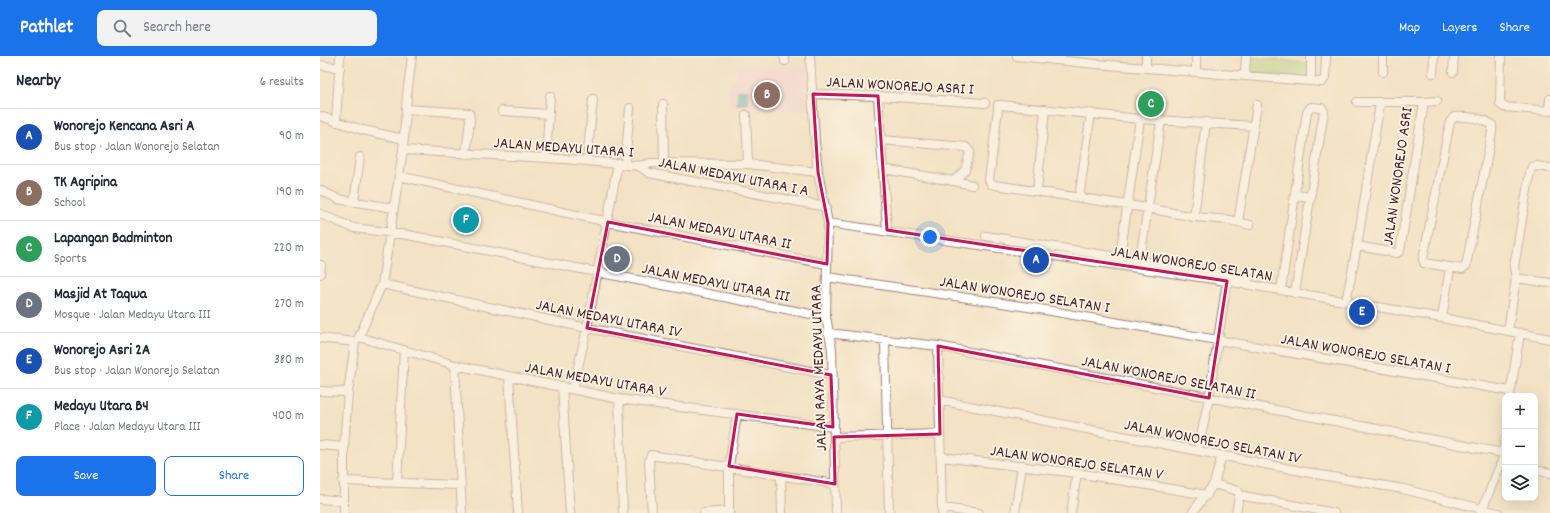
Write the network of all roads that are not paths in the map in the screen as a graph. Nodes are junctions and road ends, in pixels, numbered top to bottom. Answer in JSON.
{"nodes":[{"id":1,"x":340,"y":56,"type":"edge"},
{"id":2,"x":412,"y":56,"type":"edge"},
{"id":3,"x":810,"y":56,"type":"edge"},
{"id":4,"x":1017,"y":56,"type":"edge"},
{"id":5,"x":1146,"y":56,"type":"edge"},
{"id":6,"x":1196,"y":56,"type":"edge"},
{"id":7,"x":1246,"y":56,"type":"edge"},
{"id":8,"x":1311,"y":56,"type":"edge"},
{"id":9,"x":1326,"y":56,"type":"edge"},
{"id":10,"x":1383,"y":56,"type":"edge"},
{"id":11,"x":1434,"y":56,"type":"edge"},
{"id":12,"x":1454,"y":56,"type":"edge"},
{"id":13,"x":1502,"y":56,"type":"edge"},
{"id":14,"x":1030,"y":57,"type":"edge"},
{"id":15,"x":1048,"y":57,"type":"edge"},
{"id":16,"x":1096,"y":60,"type":"edge"},
{"id":17,"x":320,"y":65,"type":"edge"},
{"id":18,"x":340,"y":68,"type":"junction"},
{"id":19,"x":1146,"y":68,"type":"junction"},
{"id":20,"x":1196,"y":72,"type":"junction"},
{"id":21,"x":1383,"y":72,"type":"dead end"},
{"id":22,"x":1453,"y":72,"type":"dead end"},
{"id":23,"x":1433,"y":73,"type":"dead end"},
{"id":24,"x":1245,"y":75,"type":"junction"},
{"id":25,"x":1311,"y":81,"type":"junction"},
{"id":26,"x":813,"y":94,"type":"junction"},
{"id":27,"x":550,"y":96,"type":"dead end"},
{"id":28,"x":878,"y":96,"type":"junction"},
{"id":29,"x":592,"y":99,"type":"dead end"},
{"id":30,"x":1550,"y":99,"type":"edge"},
{"id":31,"x":1437,"y":101,"type":"dead end"},
{"id":32,"x":1357,"y":102,"type":"dead end"},
{"id":33,"x":1424,"y":102,"type":"junction"},
{"id":34,"x":984,"y":103,"type":"dead end"},
{"id":35,"x":1380,"y":103,"type":"junction"},
{"id":36,"x":663,"y":104,"type":"dead end"},
{"id":37,"x":1257,"y":105,"type":"dead end"},
{"id":38,"x":630,"y":108,"type":"dead end"},
{"id":39,"x":406,"y":109,"type":"junction"},
{"id":40,"x":1045,"y":110,"type":"junction"},
{"id":41,"x":1550,"y":111,"type":"edge"},
{"id":42,"x":502,"y":112,"type":"dead end"},
{"id":43,"x":1091,"y":113,"type":"junction"},
{"id":44,"x":549,"y":114,"type":"junction"},
{"id":45,"x":746,"y":115,"type":"dead end"},
{"id":46,"x":320,"y":116,"type":"edge"},
{"id":47,"x":1140,"y":119,"type":"junction"},
{"id":48,"x":1162,"y":120,"type":"junction"},
{"id":49,"x":336,"y":122,"type":"junction"},
{"id":50,"x":1206,"y":122,"type":"junction"},
{"id":51,"x":1253,"y":126,"type":"junction"},
{"id":52,"x":404,"y":139,"type":"junction"},
{"id":53,"x":881,"y":140,"type":"junction"},
{"id":54,"x":403,"y":150,"type":"junction"},
{"id":55,"x":466,"y":154,"type":"junction"},
{"id":56,"x":360,"y":157,"type":"dead end"},
{"id":57,"x":546,"y":158,"type":"junction"},
{"id":58,"x":587,"y":161,"type":"junction"},
{"id":59,"x":664,"y":163,"type":"junction"},
{"id":60,"x":621,"y":164,"type":"junction"},
{"id":61,"x":748,"y":164,"type":"junction"},
{"id":62,"x":639,"y":166,"type":"junction"},
{"id":63,"x":1550,"y":168,"type":"edge"},
{"id":64,"x":883,"y":169,"type":"junction"},
{"id":65,"x":818,"y":172,"type":"junction"},
{"id":66,"x":399,"y":176,"type":"junction"},
{"id":67,"x":954,"y":182,"type":"junction"},
{"id":68,"x":972,"y":185,"type":"dead end"},
{"id":69,"x":320,"y":190,"type":"edge"},
{"id":70,"x":1037,"y":192,"type":"junction"},
{"id":71,"x":1295,"y":194,"type":"junction"},
{"id":72,"x":1311,"y":197,"type":"junction"},
{"id":73,"x":1079,"y":198,"type":"junction"},
{"id":74,"x":354,"y":202,"type":"junction"},
{"id":75,"x":1128,"y":206,"type":"junction"},
{"id":76,"x":826,"y":207,"type":"junction"},
{"id":77,"x":393,"y":208,"type":"junction"},
{"id":78,"x":1146,"y":208,"type":"junction"},
{"id":79,"x":320,"y":214,"type":"edge"},
{"id":80,"x":1194,"y":217,"type":"junction"},
{"id":81,"x":608,"y":222,"type":"junction"},
{"id":82,"x":828,"y":222,"type":"junction"},
{"id":83,"x":1238,"y":222,"type":"junction"},
{"id":84,"x":1250,"y":225,"type":"dead end"},
{"id":85,"x":887,"y":230,"type":"junction"},
{"id":86,"x":390,"y":232,"type":"junction"},
{"id":87,"x":986,"y":236,"type":"dead end"},
{"id":88,"x":1357,"y":246,"type":"junction"},
{"id":89,"x":1119,"y":261,"type":"junction"},
{"id":90,"x":828,"y":264,"type":"junction"},
{"id":91,"x":1139,"y":264,"type":"junction"},
{"id":92,"x":321,"y":265,"type":"edge"},
{"id":93,"x":1450,"y":268,"type":"junction"},
{"id":94,"x":597,"y":271,"type":"junction"},
{"id":95,"x":320,"y":274,"type":"edge"},
{"id":96,"x":827,"y":276,"type":"junction"},
{"id":97,"x":1250,"y":278,"type":"dead end"},
{"id":98,"x":1516,"y":278,"type":"junction"},
{"id":99,"x":1228,"y":281,"type":"junction"},
{"id":100,"x":1550,"y":283,"type":"edge"},
{"id":101,"x":382,"y":284,"type":"junction"},
{"id":102,"x":1281,"y":290,"type":"junction"},
{"id":103,"x":1295,"y":293,"type":"junction"},
{"id":104,"x":1346,"y":302,"type":"junction"},
{"id":105,"x":826,"y":317,"type":"junction"},
{"id":106,"x":1442,"y":318,"type":"junction"},
{"id":107,"x":587,"y":328,"type":"junction"},
{"id":108,"x":1508,"y":331,"type":"junction"},
{"id":109,"x":828,"y":333,"type":"junction"},
{"id":110,"x":1520,"y":334,"type":"junction"},
{"id":111,"x":320,"y":338,"type":"edge"},
{"id":112,"x":1550,"y":339,"type":"edge"},
{"id":113,"x":357,"y":340,"type":"junction"},
{"id":114,"x":1218,"y":340,"type":"junction"},
{"id":115,"x":885,"y":341,"type":"junction"},
{"id":116,"x":938,"y":346,"type":"junction"},
{"id":117,"x":404,"y":350,"type":"junction"},
{"id":118,"x":455,"y":365,"type":"junction"},
{"id":119,"x":831,"y":375,"type":"junction"},
{"id":120,"x":509,"y":377,"type":"junction"},
{"id":121,"x":562,"y":386,"type":"junction"},
{"id":122,"x":573,"y":389,"type":"junction"},
{"id":123,"x":320,"y":391,"type":"edge"},
{"id":124,"x":348,"y":392,"type":"junction"},
{"id":125,"x":1505,"y":393,"type":"edge"},
{"id":126,"x":1510,"y":393,"type":"edge"},
{"id":127,"x":1209,"y":398,"type":"junction"},
{"id":128,"x":619,"y":399,"type":"junction"},
{"id":129,"x":939,"y":400,"type":"junction"},
{"id":130,"x":737,"y":414,"type":"junction"},
{"id":131,"x":833,"y":427,"type":"junction"},
{"id":132,"x":940,"y":434,"type":"junction"},
{"id":133,"x":887,"y":436,"type":"junction"},
{"id":134,"x":834,"y":437,"type":"junction"},
{"id":135,"x":320,"y":445,"type":"edge"},
{"id":136,"x":344,"y":447,"type":"junction"},
{"id":137,"x":1198,"y":450,"type":"junction"},
{"id":138,"x":1222,"y":455,"type":"junction"},
{"id":139,"x":942,"y":457,"type":"junction"},
{"id":140,"x":1502,"y":459,"type":"edge"},
{"id":141,"x":1502,"y":461,"type":"edge"},
{"id":142,"x":1022,"y":465,"type":"junction"},
{"id":143,"x":729,"y":466,"type":"junction"},
{"id":144,"x":1538,"y":471,"type":"edge"},
{"id":145,"x":1076,"y":472,"type":"junction"},
{"id":146,"x":1550,"y":473,"type":"edge"},
{"id":147,"x":781,"y":476,"type":"junction"},
{"id":148,"x":343,"y":481,"type":"junction"},
{"id":149,"x":397,"y":483,"type":"junction"},
{"id":150,"x":835,"y":484,"type":"junction"},
{"id":151,"x":1214,"y":484,"type":"junction"},
{"id":152,"x":461,"y":485,"type":"junction"},
{"id":153,"x":1207,"y":495,"type":"junction"},
{"id":154,"x":1239,"y":498,"type":"junction"},
{"id":155,"x":320,"y":500,"type":"edge"},
{"id":156,"x":344,"y":501,"type":"junction"},
{"id":157,"x":942,"y":510,"type":"edge"},
{"id":158,"x":1481,"y":510,"type":"edge"},
{"id":159,"x":729,"y":512,"type":"edge"},
{"id":160,"x":344,"y":513,"type":"edge"},
{"id":161,"x":462,"y":513,"type":"edge"},
{"id":162,"x":518,"y":513,"type":"edge"},
{"id":163,"x":570,"y":513,"type":"edge"},
{"id":164,"x":623,"y":513,"type":"edge"},
{"id":165,"x":652,"y":513,"type":"edge"},
{"id":166,"x":704,"y":513,"type":"edge"},
{"id":167,"x":782,"y":513,"type":"edge"},
{"id":168,"x":836,"y":513,"type":"edge"},
{"id":169,"x":889,"y":513,"type":"edge"},
{"id":170,"x":979,"y":513,"type":"edge"},
{"id":171,"x":1015,"y":513,"type":"edge"},
{"id":172,"x":1071,"y":513,"type":"edge"},
{"id":173,"x":1192,"y":513,"type":"edge"},
{"id":174,"x":1236,"y":513,"type":"edge"},
{"id":175,"x":1334,"y":513,"type":"edge"},
{"id":176,"x":1498,"y":513,"type":"edge"}],
"edges":[{"from":1,"to":18,"type":"street"},
{"from":2,"to":39,"type":"street"},
{"from":3,"to":26,"type":"street","name":"JALAN RAYA MEDAYU UTARA"},
{"from":4,"to":14,"type":"street"},
{"from":5,"to":19,"type":"street"},
{"from":6,"to":20,"type":"street"},
{"from":7,"to":24,"type":"street"},
{"from":8,"to":25,"type":"street"},
{"from":9,"to":25,"type":"street"},
{"from":10,"to":21,"type":"street"},
{"from":11,"to":23,"type":"street"},
{"from":12,"to":22,"type":"street"},
{"from":13,"to":41,"type":"street"},
{"from":14,"to":15,"type":"street"},
{"from":15,"to":16,"type":"street"},
{"from":16,"to":19,"type":"street"},
{"from":17,"to":18,"type":"street"},
{"from":18,"to":49,"type":"street"},
{"from":19,"to":20,"type":"street"},
{"from":20,"to":24,"type":"street"},
{"from":24,"to":25,"type":"street"},
{"from":26,"to":28,"type":"street","name":"JALAN WONOREJO ASRI I"},
{"from":26,"to":65,"type":"street","name":"JALAN RAYA MEDAYU UTARA"},
{"from":27,"to":44,"type":"street"},
{"from":28,"to":34,"type":"street","name":"JALAN WONOREJO ASRI I"},
{"from":28,"to":53,"type":"street"},
{"from":29,"to":58,"type":"street"},
{"from":30,"to":41,"type":"street"},
{"from":31,"to":33,"type":"street"},
{"from":32,"to":35,"type":"street"},
{"from":33,"to":35,"type":"street","name":"JALAN WONOREJO ASRI"},
{"from":33,"to":88,"type":"street","name":"JALAN WONOREJO ASRI"},
{"from":35,"to":88,"type":"street","name":"JALAN WONOREJO ASRI"},
{"from":36,"to":59,"type":"street"},
{"from":37,"to":51,"type":"street"},
{"from":38,"to":60,"type":"street"},
{"from":39,"to":52,"type":"street"},
{"from":39,"to":55,"type":"street"},
{"from":40,"to":43,"type":"street"},
{"from":40,"to":70,"type":"street"},
{"from":40,"to":70,"type":"street"},
{"from":42,"to":44,"type":"street"},
{"from":43,"to":47,"type":"street"},
{"from":43,"to":73,"type":"street"},
{"from":44,"to":57,"type":"street"},
{"from":45,"to":61,"type":"street"},
{"from":46,"to":49,"type":"street"},
{"from":47,"to":48,"type":"street"},
{"from":47,"to":75,"type":"street"},
{"from":48,"to":50,"type":"street"},
{"from":48,"to":78,"type":"street"},
{"from":49,"to":52,"type":"street"},
{"from":50,"to":51,"type":"street"},
{"from":50,"to":80,"type":"street"},
{"from":51,"to":83,"type":"street"},
{"from":52,"to":54,"type":"street"},
{"from":53,"to":64,"type":"street"},
{"from":53,"to":67,"type":"street"},
{"from":54,"to":55,"type":"street","name":"JALAN MEDAYU UTARA I"},
{"from":54,"to":66,"type":"street"},
{"from":55,"to":57,"type":"street","name":"JALAN MEDAYU UTARA I"},
{"from":56,"to":74,"type":"street"},
{"from":57,"to":58,"type":"street","name":"JALAN MEDAYU UTARA I"},
{"from":58,"to":60,"type":"street","name":"JALAN MEDAYU UTARA I"},
{"from":59,"to":61,"type":"street","name":"JALAN MEDAYU UTARA I"},
{"from":59,"to":62,"type":"street","name":"JALAN MEDAYU UTARA I"},
{"from":60,"to":62,"type":"street","name":"JALAN MEDAYU UTARA I"},
{"from":60,"to":81,"type":"street"},
{"from":61,"to":65,"type":"street","name":"JALAN MEDAYU UTARA I"},
{"from":62,"to":76,"type":"street","name":"JALAN MEDAYU UTARA I A"},
{"from":63,"to":98,"type":"street"},
{"from":64,"to":67,"type":"street"},
{"from":64,"to":85,"type":"street"},
{"from":65,"to":76,"type":"street","name":"JALAN RAYA MEDAYU UTARA"},
{"from":66,"to":77,"type":"street"},
{"from":66,"to":81,"type":"street","name":"JALAN MEDAYU UTARA II"},
{"from":67,"to":68,"type":"street"},
{"from":69,"to":74,"type":"street"},
{"from":70,"to":73,"type":"street"},
{"from":71,"to":72,"type":"street"},
{"from":71,"to":72,"type":"street"},
{"from":71,"to":102,"type":"street"},
{"from":72,"to":103,"type":"street"},
{"from":73,"to":75,"type":"street"},
{"from":74,"to":77,"type":"street"},
{"from":75,"to":78,"type":"street"},
{"from":75,"to":89,"type":"street"},
{"from":76,"to":82,"type":"street","name":"JALAN RAYA MEDAYU UTARA"},
{"from":77,"to":86,"type":"street"},
{"from":78,"to":80,"type":"street"},
{"from":78,"to":91,"type":"street"},
{"from":79,"to":86,"type":"street","name":"JALAN MEDAYU UTARA III"},
{"from":80,"to":83,"type":"street"},
{"from":81,"to":90,"type":"street","name":"JALAN MEDAYU UTARA II"},
{"from":81,"to":94,"type":"street"},
{"from":82,"to":85,"type":"street","name":"JALAN WONOREJO SELATAN"},
{"from":82,"to":90,"type":"street","name":"JALAN RAYA MEDAYU UTARA"},
{"from":83,"to":84,"type":"street"},
{"from":85,"to":89,"type":"street","name":"JALAN WONOREJO SELATAN"},
{"from":86,"to":94,"type":"street","name":"JALAN MEDAYU UTARA III"},
{"from":86,"to":101,"type":"street"},
{"from":87,"to":89,"type":"street"},
{"from":88,"to":104,"type":"street","name":"JALAN WONOREJO ASRI"},
{"from":89,"to":91,"type":"street","name":"JALAN WONOREJO SELATAN"},
{"from":90,"to":96,"type":"street","name":"JALAN RAYA MEDAYU UTARA"},
{"from":91,"to":97,"type":"street"},
{"from":91,"to":99,"type":"street","name":"JALAN WONOREJO SELATAN"},
{"from":92,"to":95,"type":"street"},
{"from":93,"to":93,"type":"street"},
{"from":93,"to":106,"type":"street"},
{"from":94,"to":105,"type":"street","name":"JALAN MEDAYU UTARA III"},
{"from":94,"to":107,"type":"street"},
{"from":96,"to":105,"type":"street","name":"JALAN RAYA MEDAYU UTARA"},
{"from":96,"to":114,"type":"street","name":"JALAN WONOREJO SELATAN I"},
{"from":98,"to":100,"type":"street"},
{"from":98,"to":108,"type":"street"},
{"from":99,"to":102,"type":"street","name":"JALAN WONOREJO SELATAN"},
{"from":99,"to":114,"type":"street"},
{"from":101,"to":107,"type":"street","name":"JALAN MEDAYU UTARA IV"},
{"from":101,"to":113,"type":"street"},
{"from":102,"to":103,"type":"street","name":"JALAN WONOREJO SELATAN"},
{"from":103,"to":104,"type":"street","name":"JALAN WONOREJO SELATAN"},
{"from":104,"to":106,"type":"street","name":"JALAN WONOREJO SELATAN"},
{"from":105,"to":109,"type":"street","name":"JALAN RAYA MEDAYU UTARA"},
{"from":106,"to":108,"type":"street","name":"JALAN WONOREJO SELATAN"},
{"from":107,"to":119,"type":"street","name":"JALAN MEDAYU UTARA IV"},
{"from":107,"to":122,"type":"street"},
{"from":108,"to":110,"type":"street","name":"JALAN WONOREJO SELATAN"},
{"from":109,"to":115,"type":"street","name":"JALAN WONOREJO SELATAN II"},
{"from":109,"to":119,"type":"street","name":"JALAN RAYA MEDAYU UTARA"},
{"from":110,"to":112,"type":"street","name":"JALAN WONOREJO SELATAN"},
{"from":110,"to":126,"type":"street"},
{"from":111,"to":113,"type":"street","name":"JALAN MEDAYU UTARA V"},
{"from":113,"to":117,"type":"street","name":"JALAN MEDAYU UTARA V"},
{"from":113,"to":124,"type":"street"},
{"from":114,"to":125,"type":"street","name":"JALAN WONOREJO SELATAN I"},
{"from":114,"to":127,"type":"street"},
{"from":115,"to":116,"type":"street","name":"JALAN WONOREJO SELATAN II"},
{"from":115,"to":133,"type":"street"},
{"from":116,"to":127,"type":"street","name":"JALAN WONOREJO SELATAN II"},
{"from":116,"to":129,"type":"street"},
{"from":117,"to":118,"type":"street","name":"JALAN MEDAYU UTARA V"},
{"from":117,"to":149,"type":"street"},
{"from":118,"to":120,"type":"street","name":"JALAN MEDAYU UTARA V"},
{"from":118,"to":152,"type":"street"},
{"from":119,"to":131,"type":"street","name":"JALAN RAYA MEDAYU UTARA"},
{"from":120,"to":121,"type":"street","name":"JALAN MEDAYU UTARA V"},
{"from":120,"to":162,"type":"street"},
{"from":121,"to":122,"type":"street","name":"JALAN MEDAYU UTARA V"},
{"from":121,"to":163,"type":"street"},
{"from":122,"to":128,"type":"street","name":"JALAN MEDAYU UTARA V"},
{"from":123,"to":124,"type":"street"},
{"from":124,"to":136,"type":"street"},
{"from":127,"to":137,"type":"street"},
{"from":127,"to":140,"type":"street","name":"JALAN WONOREJO SELATAN II"},
{"from":128,"to":130,"type":"street","name":"JALAN MEDAYU UTARA V"},
{"from":128,"to":164,"type":"street"},
{"from":129,"to":132,"type":"street"},
{"from":129,"to":137,"type":"street","name":"JALAN WONOREJO SELATAN IV"},
{"from":130,"to":131,"type":"street","name":"JALAN MEDAYU UTARA V"},
{"from":130,"to":143,"type":"street"},
{"from":131,"to":134,"type":"street","name":"JALAN RAYA MEDAYU UTARA"},
{"from":132,"to":133,"type":"street"},
{"from":132,"to":139,"type":"street"},
{"from":133,"to":134,"type":"street"},
{"from":133,"to":169,"type":"street"},
{"from":134,"to":150,"type":"street","name":"JALAN RAYA MEDAYU UTARA"},
{"from":135,"to":136,"type":"street"},
{"from":136,"to":148,"type":"street"},
{"from":137,"to":138,"type":"street","name":"JALAN WONOREJO SELATAN IV"},
{"from":138,"to":151,"type":"street"},
{"from":138,"to":158,"type":"street","name":"JALAN WONOREJO SELATAN IV"},
{"from":139,"to":142,"type":"street","name":"JALAN WONOREJO SELATAN V"},
{"from":139,"to":157,"type":"street"},
{"from":141,"to":158,"type":"street"},
{"from":142,"to":145,"type":"street","name":"JALAN WONOREJO SELATAN V"},
{"from":142,"to":171,"type":"street"},
{"from":143,"to":147,"type":"street"},
{"from":143,"to":159,"type":"street"},
{"from":143,"to":165,"type":"street"},
{"from":144,"to":146,"type":"street"},
{"from":145,"to":153,"type":"street","name":"JALAN WONOREJO SELATAN V"},
{"from":145,"to":172,"type":"street"},
{"from":147,"to":150,"type":"street"},
{"from":147,"to":167,"type":"street"},
{"from":148,"to":149,"type":"street"},
{"from":148,"to":156,"type":"street"},
{"from":149,"to":152,"type":"street"},
{"from":150,"to":168,"type":"street","name":"JALAN RAYA MEDAYU UTARA"},
{"from":151,"to":153,"type":"street"},
{"from":151,"to":154,"type":"street"},
{"from":152,"to":161,"type":"street"},
{"from":153,"to":173,"type":"street"},
{"from":154,"to":174,"type":"street"},
{"from":154,"to":175,"type":"street"},
{"from":155,"to":156,"type":"street"},
{"from":156,"to":160,"type":"street"},
{"from":157,"to":170,"type":"street"},
{"from":158,"to":176,"type":"street","name":"JALAN WONOREJO SELATAN IV"},
{"from":159,"to":166,"type":"street"}]}
